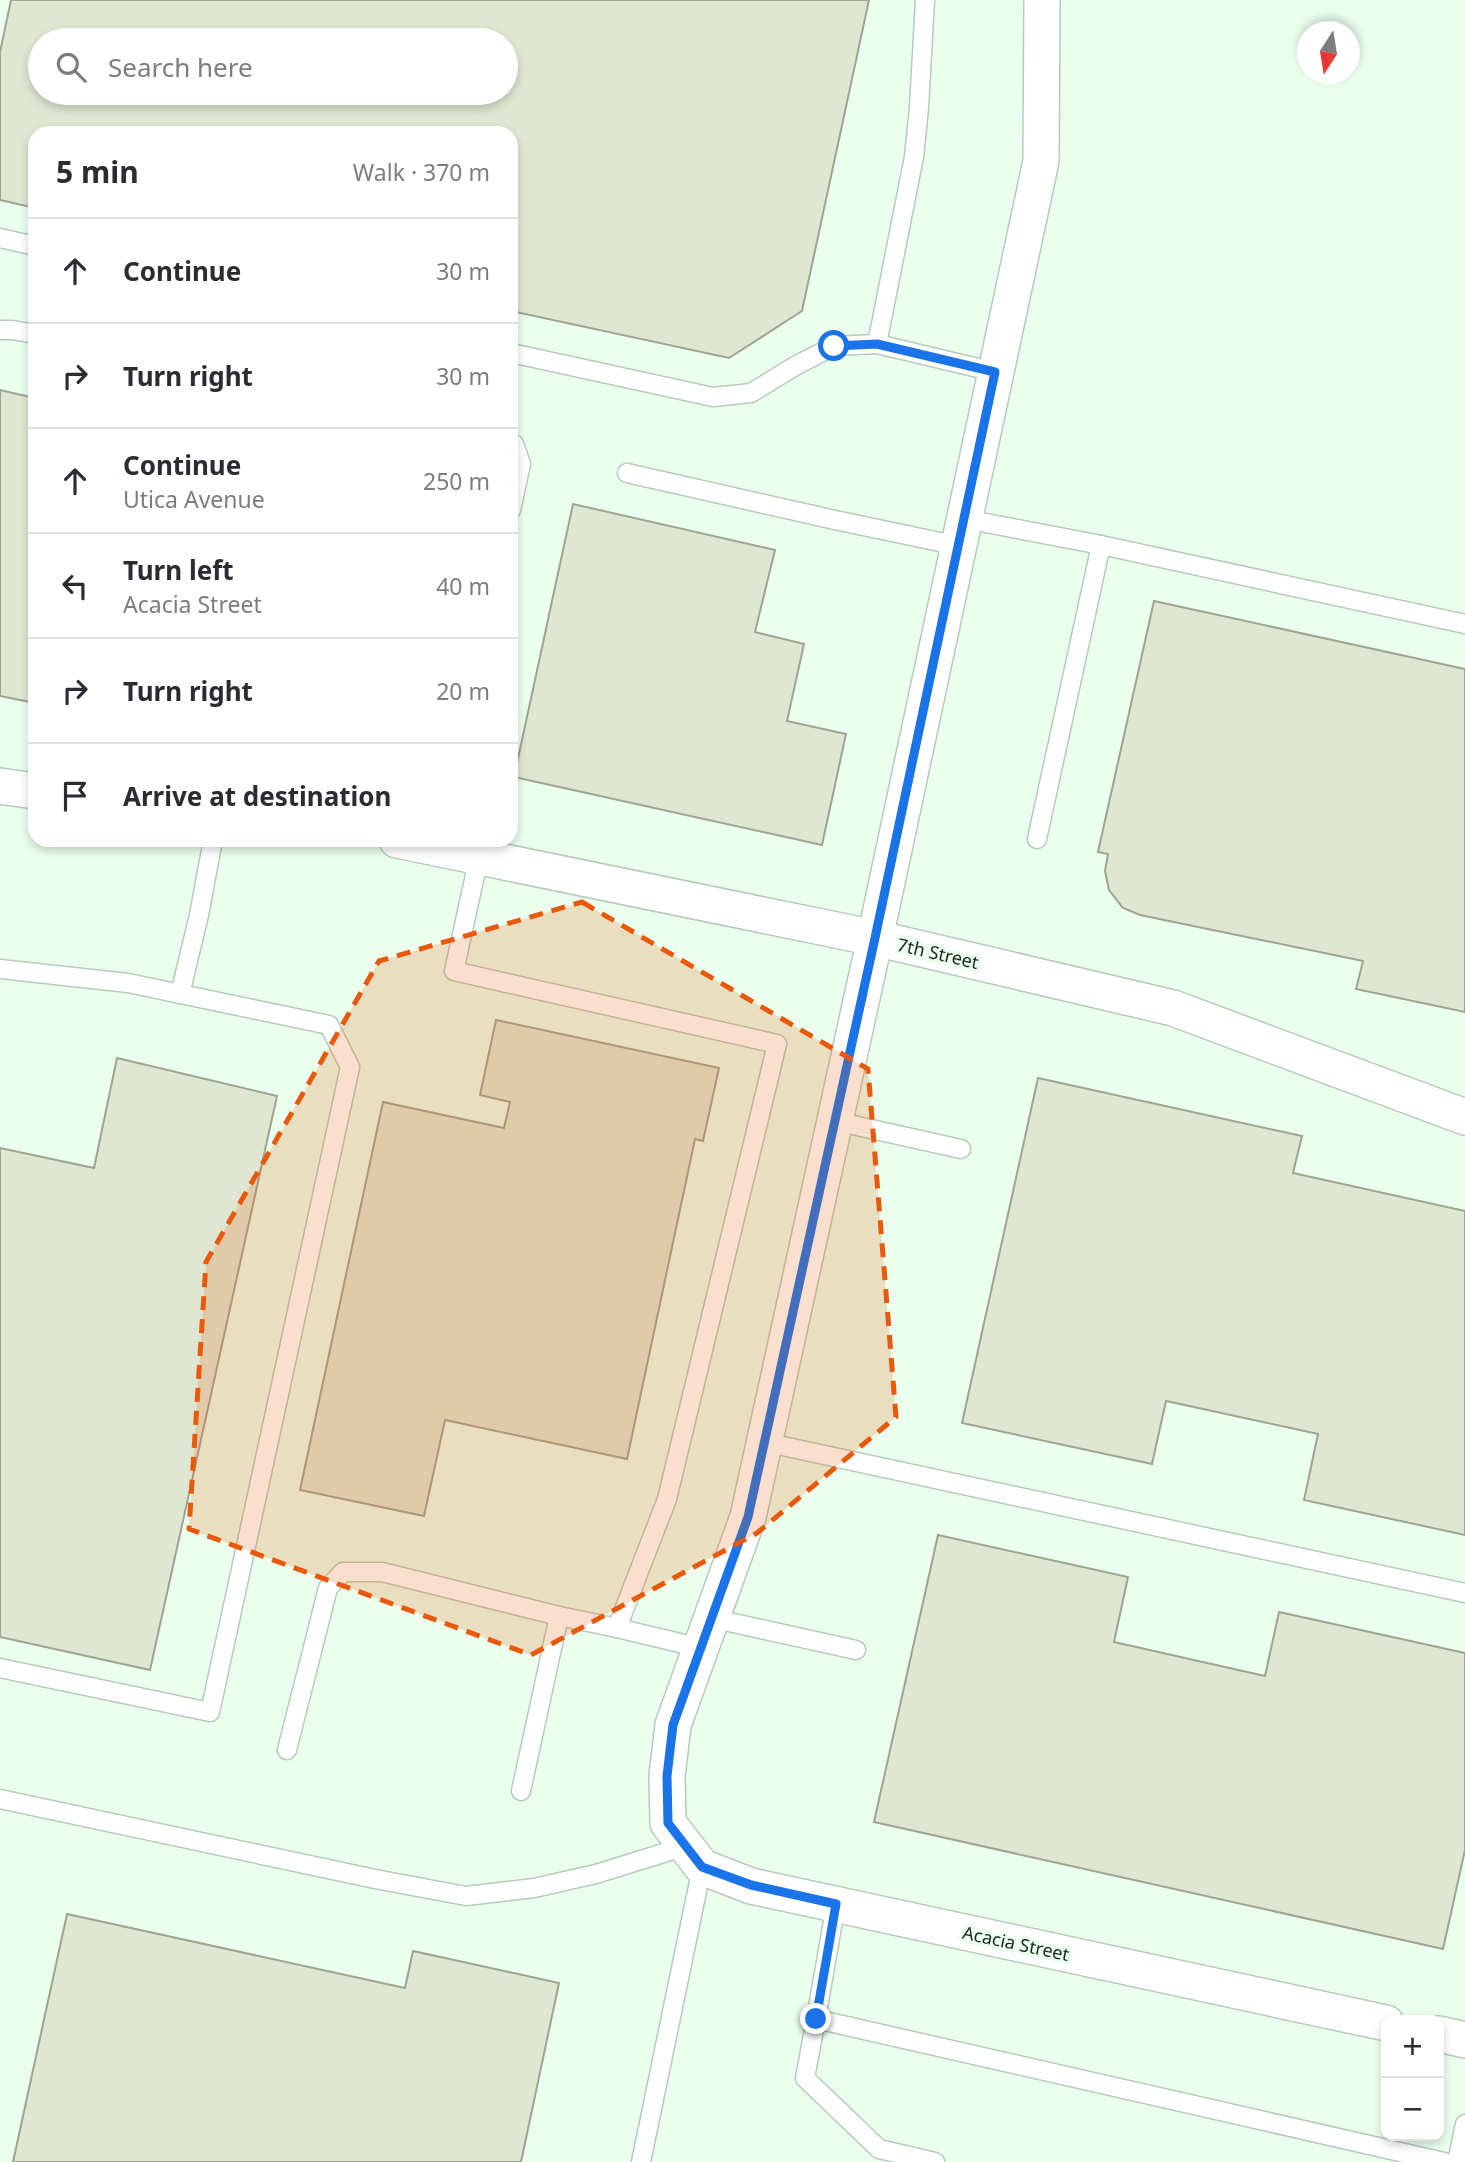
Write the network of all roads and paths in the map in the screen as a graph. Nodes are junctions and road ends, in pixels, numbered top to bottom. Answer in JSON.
{"nodes":[{"id":1,"x":925,"y":0,"type":"edge"},
{"id":2,"x":1042,"y":0,"type":"edge"},
{"id":3,"x":0,"y":238,"type":"edge"},
{"id":4,"x":28,"y":244,"type":"edge"},
{"id":5,"x":0,"y":330,"type":"edge"},
{"id":6,"x":28,"y":333,"type":"edge"},
{"id":7,"x":877,"y":344,"type":"junction"},
{"id":8,"x":518,"y":355,"type":"edge"},
{"id":9,"x":995,"y":372,"type":"junction"},
{"id":10,"x":518,"y":455,"type":"edge"},
{"id":11,"x":627,"y":473,"type":"dead end"},
{"id":12,"x":518,"y":478,"type":"edge"},
{"id":13,"x":962,"y":532,"type":"junction"},
{"id":14,"x":1101,"y":545,"type":"junction"},
{"id":15,"x":1465,"y":624,"type":"edge"},
{"id":16,"x":0,"y":786,"type":"edge"},
{"id":17,"x":28,"y":790,"type":"edge"},
{"id":18,"x":1037,"y":839,"type":"dead end"},
{"id":19,"x":212,"y":847,"type":"edge"},
{"id":20,"x":447,"y":847,"type":"edge"},
{"id":21,"x":479,"y":857,"type":"junction"},
{"id":22,"x":875,"y":938,"type":"junction"},
{"id":23,"x":0,"y":969,"type":"edge"},
{"id":24,"x":180,"y":993,"type":"junction"},
{"id":25,"x":1465,"y":1117,"type":"edge"},
{"id":26,"x":835,"y":1121,"type":"junction"},
{"id":27,"x":961,"y":1149,"type":"dead end"},
{"id":28,"x":764,"y":1442,"type":"junction"},
{"id":29,"x":1465,"y":1593,"type":"edge"},
{"id":30,"x":559,"y":1616,"type":"junction"},
{"id":31,"x":617,"y":1628,"type":"junction"},
{"id":32,"x":706,"y":1633,"type":"junction"},
{"id":33,"x":856,"y":1650,"type":"dead end"},
{"id":34,"x":0,"y":1668,"type":"edge"},
{"id":35,"x":287,"y":1750,"type":"dead end"},
{"id":36,"x":521,"y":1791,"type":"dead end"},
{"id":37,"x":0,"y":1799,"type":"edge"},
{"id":38,"x":686,"y":1845,"type":"junction"},
{"id":39,"x":836,"y":1904,"type":"junction"},
{"id":40,"x":816,"y":2019,"type":"junction"},
{"id":41,"x":1381,"y":2022,"type":"edge"},
{"id":42,"x":1444,"y":2035,"type":"edge"},
{"id":43,"x":1465,"y":2040,"type":"edge"},
{"id":44,"x":1465,"y":2124,"type":"edge"},
{"id":45,"x":1375,"y":2154,"type":"edge"},
{"id":46,"x":641,"y":2162,"type":"edge"},
{"id":47,"x":935,"y":2162,"type":"edge"},
{"id":48,"x":1444,"y":2162,"type":"edge"},
{"id":49,"x":1457,"y":2162,"type":"edge"}],
"edges":[{"from":1,"to":7,"type":"lane"},
{"from":2,"to":9,"type":"street"},
{"from":3,"to":4,"type":"lane"},
{"from":5,"to":6,"type":"lane"},
{"from":7,"to":8,"type":"lane"},
{"from":7,"to":9,"type":"lane"},
{"from":9,"to":13,"type":"street"},
{"from":10,"to":12,"type":"lane"},
{"from":11,"to":13,"type":"lane"},
{"from":13,"to":14,"type":"lane"},
{"from":13,"to":22,"type":"street"},
{"from":14,"to":15,"type":"lane"},
{"from":14,"to":18,"type":"lane"},
{"from":16,"to":17,"type":"street"},
{"from":19,"to":24,"type":"lane"},
{"from":20,"to":21,"type":"street","name":"7th Street"},
{"from":21,"to":22,"type":"street","name":"7th Street"},
{"from":21,"to":31,"type":"lane"},
{"from":22,"to":25,"type":"street","name":"7th Street"},
{"from":22,"to":26,"type":"street"},
{"from":23,"to":24,"type":"lane"},
{"from":24,"to":34,"type":"lane"},
{"from":26,"to":27,"type":"lane"},
{"from":26,"to":28,"type":"street"},
{"from":28,"to":29,"type":"lane"},
{"from":28,"to":32,"type":"street"},
{"from":30,"to":31,"type":"lane"},
{"from":30,"to":35,"type":"lane"},
{"from":30,"to":36,"type":"lane"},
{"from":31,"to":32,"type":"lane"},
{"from":32,"to":33,"type":"lane"},
{"from":32,"to":38,"type":"street"},
{"from":37,"to":38,"type":"lane"},
{"from":38,"to":39,"type":"street","name":"Acacia Street"},
{"from":38,"to":46,"type":"lane"},
{"from":39,"to":40,"type":"lane"},
{"from":39,"to":41,"type":"street","name":"Acacia Street"},
{"from":40,"to":45,"type":"lane"},
{"from":40,"to":47,"type":"lane"},
{"from":42,"to":43,"type":"street"},
{"from":44,"to":49,"type":"lane"},
{"from":45,"to":48,"type":"lane"}]}
